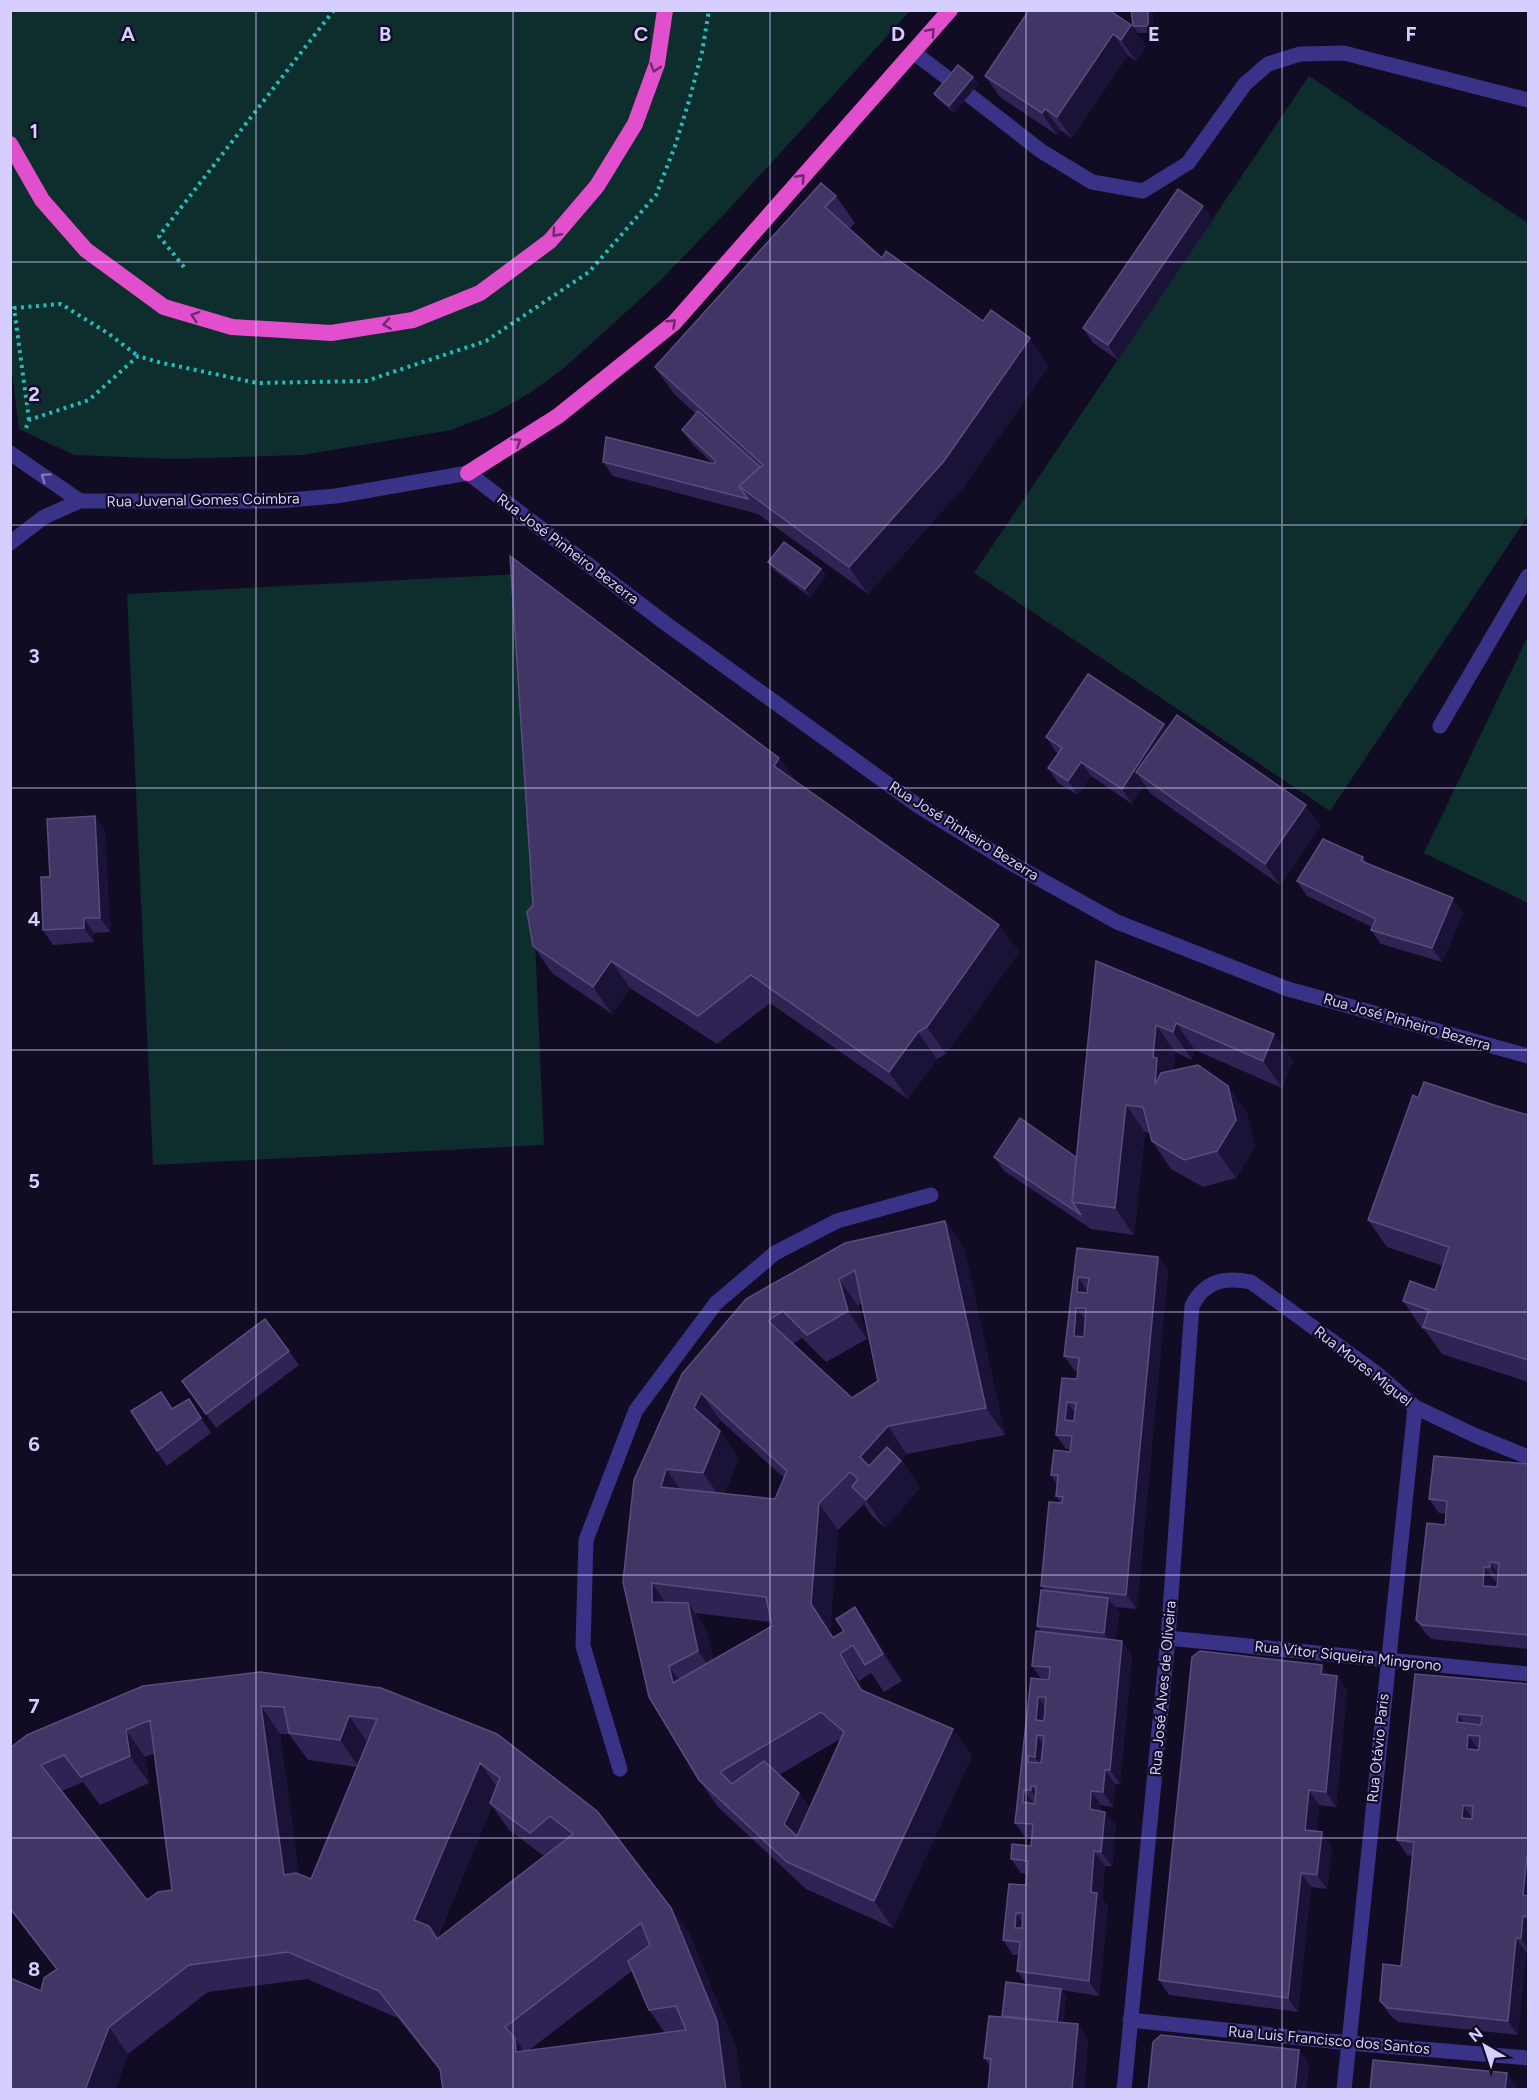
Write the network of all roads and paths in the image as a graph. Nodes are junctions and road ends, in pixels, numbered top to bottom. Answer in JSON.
{"nodes":[{"id":1,"x":334,"y":10,"type":"edge"},
{"id":2,"x":665,"y":10,"type":"edge"},
{"id":3,"x":950,"y":10,"type":"edge"},
{"id":4,"x":913,"y":52,"type":"junction"},
{"id":5,"x":954,"y":83,"type":"edge"},
{"id":6,"x":969,"y":95,"type":"edge"},
{"id":7,"x":1528,"y":100,"type":"edge"},
{"id":8,"x":10,"y":144,"type":"edge"},
{"id":9,"x":184,"y":267,"type":"dead end"},
{"id":10,"x":138,"y":356,"type":"dead end"},
{"id":11,"x":29,"y":420,"type":"dead end"},
{"id":12,"x":10,"y":453,"type":"edge"},
{"id":13,"x":468,"y":473,"type":"junction"},
{"id":14,"x":80,"y":501,"type":"junction"},
{"id":15,"x":10,"y":543,"type":"edge"},
{"id":16,"x":1528,"y":576,"type":"edge"},
{"id":17,"x":1440,"y":726,"type":"dead end"},
{"id":18,"x":1528,"y":1056,"type":"edge"},
{"id":19,"x":931,"y":1195,"type":"dead end"},
{"id":20,"x":1203,"y":1289,"type":"joint"},
{"id":21,"x":1415,"y":1407,"type":"junction"},
{"id":22,"x":1528,"y":1456,"type":"edge"},
{"id":23,"x":1168,"y":1638,"type":"junction"},
{"id":24,"x":1387,"y":1660,"type":"junction"},
{"id":25,"x":1528,"y":1674,"type":"edge"},
{"id":26,"x":620,"y":1770,"type":"dead end"},
{"id":27,"x":1130,"y":2020,"type":"junction"},
{"id":28,"x":1349,"y":2043,"type":"junction"},
{"id":29,"x":1528,"y":2058,"type":"edge"},
{"id":30,"x":1124,"y":2090,"type":"edge"},
{"id":31,"x":1344,"y":2090,"type":"edge"}],
"edges":[{"from":1,"to":9,"type":"path"},
{"from":2,"to":8,"type":"highway","one_way":true},
{"from":4,"to":3,"type":"highway","one_way":true},
{"from":4,"to":5,"type":"street"},
{"from":13,"to":4,"type":"highway","one_way":true},
{"from":6,"to":7,"type":"street"},
{"from":10,"to":11,"type":"path"},
{"from":14,"to":12,"type":"street","one_way":true},
{"from":13,"to":14,"type":"street","name":"Rua Juvenal Gomes Coimbra"},
{"from":13,"to":18,"type":"street","name":"Rua José Pinheiro Bezerra"},
{"from":14,"to":15,"type":"street","name":"Rua Juvenal Gomes Coimbra"},
{"from":16,"to":17,"type":"street"},
{"from":19,"to":26,"type":"street"},
{"from":20,"to":21,"type":"street","name":"Rua Mores Miguel"},
{"from":20,"to":23,"type":"street","name":"Rua José Alves de Oliveira"},
{"from":21,"to":22,"type":"street","name":"Rua Mores Miguel"},
{"from":21,"to":24,"type":"street","name":"Rua Otávio Paris"},
{"from":23,"to":24,"type":"street","name":"Rua Vitor Siqueira Mingrono"},
{"from":23,"to":27,"type":"street","name":"Rua José Alves de Oliveira"},
{"from":24,"to":25,"type":"street","name":"Rua Vitor Siqueira Mingrono"},
{"from":24,"to":28,"type":"street","name":"Rua Otávio Paris"},
{"from":27,"to":28,"type":"street","name":"Rua Luis Francisco dos Santos"},
{"from":27,"to":30,"type":"street","name":"Rua José Alves de Oliveira"},
{"from":28,"to":29,"type":"street","name":"Rua Luis Francisco dos Santos"},
{"from":28,"to":31,"type":"street","name":"Rua Otávio Paris"}]}
